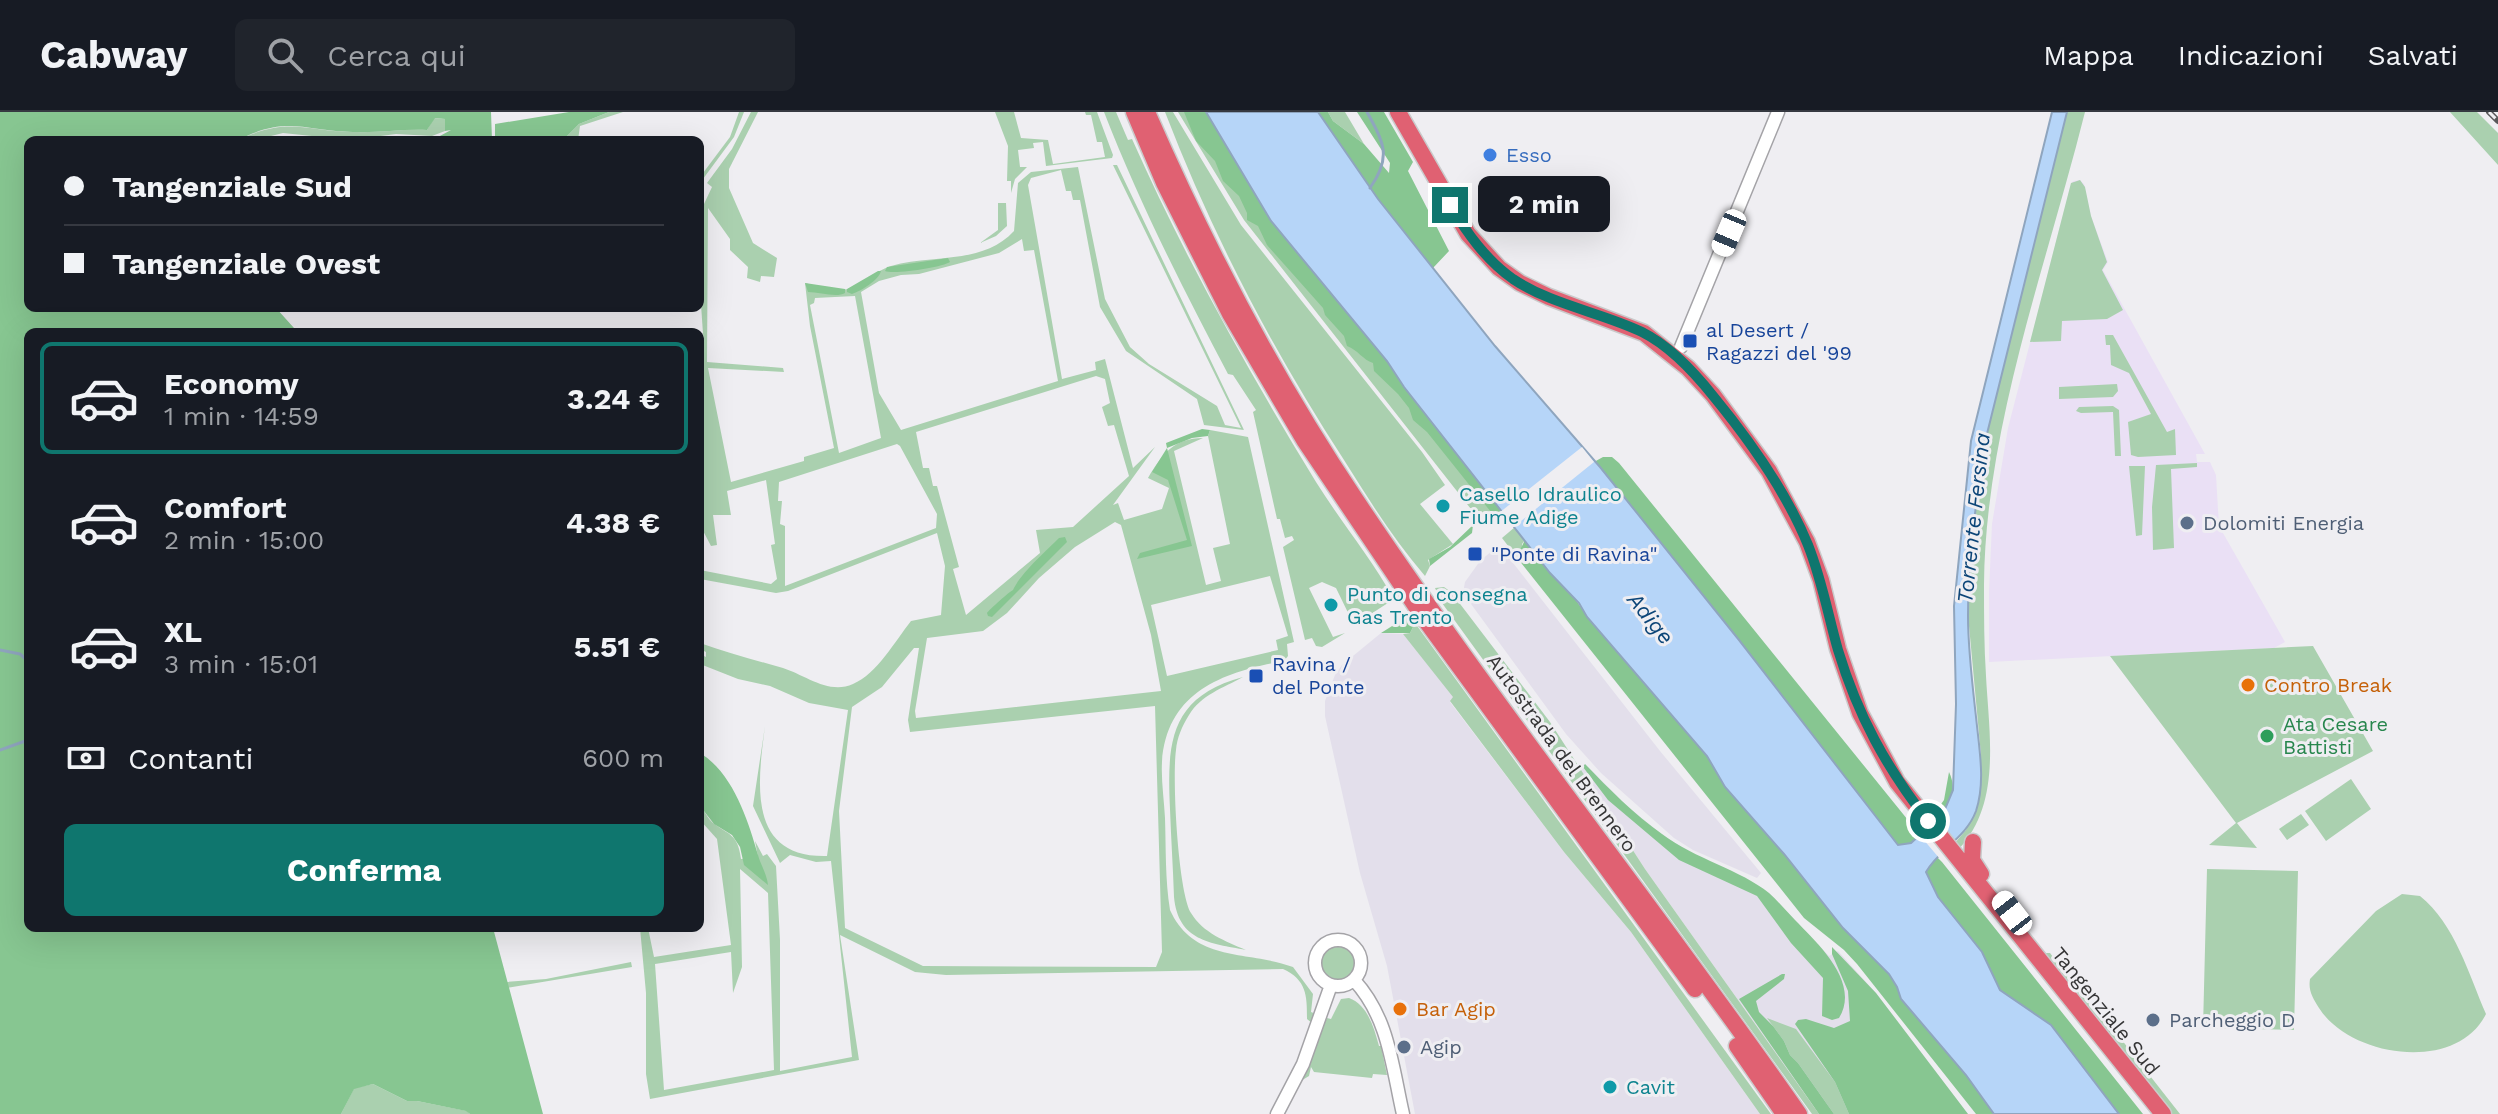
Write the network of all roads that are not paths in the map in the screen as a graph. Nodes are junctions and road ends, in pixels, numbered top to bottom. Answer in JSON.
{"nodes":[{"id":1,"x":1134,"y":112,"type":"edge"},
{"id":2,"x":1147,"y":112,"type":"edge"},
{"id":3,"x":1388,"y":112,"type":"edge"},
{"id":4,"x":1398,"y":112,"type":"edge"},
{"id":5,"x":1778,"y":112,"type":"edge"},
{"id":6,"x":1469,"y":241,"type":"junction"},
{"id":7,"x":1673,"y":348,"type":"junction"},
{"id":8,"x":1393,"y":564,"type":"junction"},
{"id":9,"x":1428,"y":614,"type":"junction"},
{"id":10,"x":1895,"y":785,"type":"junction"},
{"id":11,"x":1973,"y":842,"type":"dead end"},
{"id":12,"x":1950,"y":856,"type":"junction"},
{"id":13,"x":2034,"y":954,"type":"junction"},
{"id":14,"x":1354,"y":980,"type":"junction"},
{"id":15,"x":1331,"y":985,"type":"junction"},
{"id":16,"x":1277,"y":1114,"type":"edge"},
{"id":17,"x":1403,"y":1114,"type":"edge"},
{"id":18,"x":1784,"y":1114,"type":"edge"},
{"id":19,"x":1799,"y":1114,"type":"edge"},
{"id":20,"x":2150,"y":1114,"type":"edge"},
{"id":21,"x":2163,"y":1114,"type":"edge"}],
"edges":[{"from":1,"to":8,"type":"highway","name":"Autostrada del Brennero"},
{"from":2,"to":8,"type":"highway","name":"Autostrada del Brennero"},
{"from":3,"to":6,"type":"highway"},
{"from":4,"to":6,"type":"highway"},
{"from":5,"to":7,"type":"street"},
{"from":6,"to":7,"type":"highway"},
{"from":6,"to":10,"type":"highway"},
{"from":7,"to":10,"type":"highway"},
{"from":8,"to":9,"type":"highway","name":"Autostrada del Brennero"},
{"from":9,"to":18,"type":"highway","name":"Autostrada del Brennero"},
{"from":9,"to":19,"type":"highway","name":"Autostrada del Brennero"},
{"from":10,"to":12,"type":"highway","name":"Tangenziale Sud"},
{"from":11,"to":13,"type":"highway"},
{"from":12,"to":13,"type":"highway","name":"Tangenziale Sud"},
{"from":12,"to":20,"type":"highway","name":"Tangenziale Sud"},
{"from":13,"to":21,"type":"highway","name":"Tangenziale Sud"},
{"from":14,"to":15,"type":"street"},
{"from":14,"to":15,"type":"street"},
{"from":14,"to":17,"type":"street"},
{"from":15,"to":16,"type":"street"}]}
